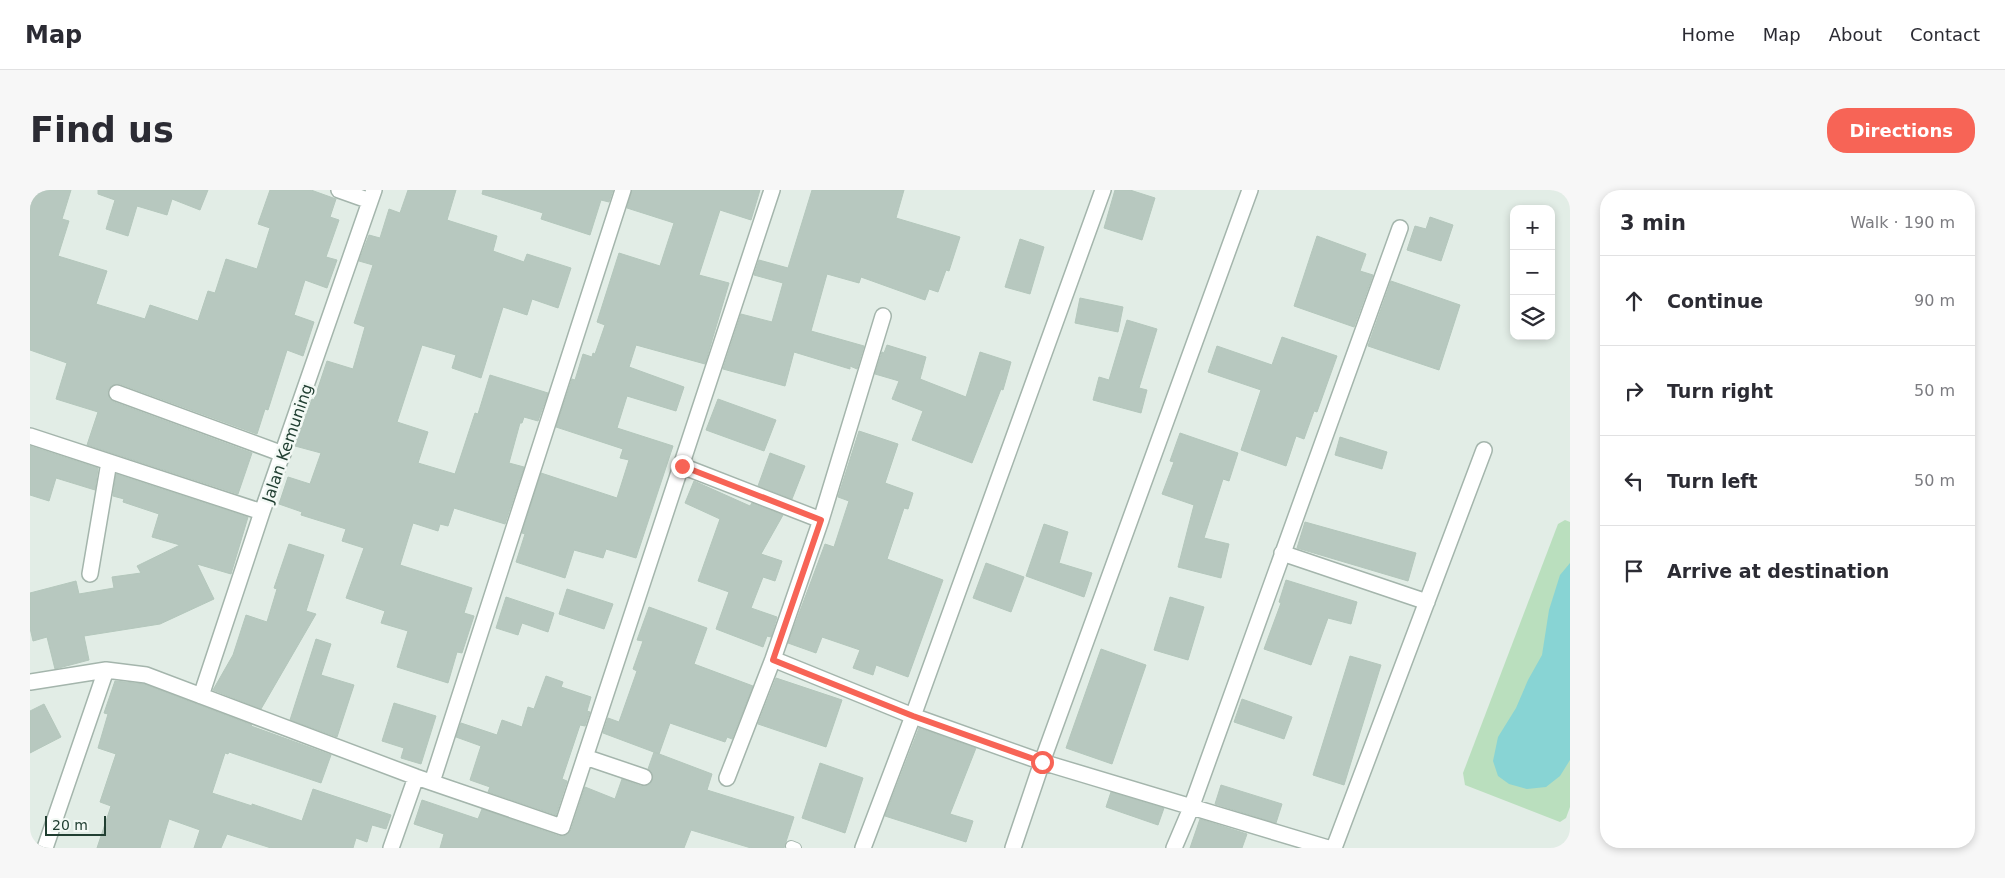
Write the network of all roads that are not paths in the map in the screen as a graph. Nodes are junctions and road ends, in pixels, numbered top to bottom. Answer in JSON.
{"nodes":[{"id":1,"x":338,"y":190,"type":"edge"},
{"id":2,"x":623,"y":190,"type":"edge"},
{"id":3,"x":772,"y":190,"type":"edge"},
{"id":4,"x":1104,"y":190,"type":"edge"},
{"id":5,"x":1250,"y":190,"type":"edge"},
{"id":6,"x":372,"y":196,"type":"edge"},
{"id":7,"x":1400,"y":228,"type":"dead end"},
{"id":8,"x":883,"y":316,"type":"dead end"},
{"id":9,"x":117,"y":393,"type":"dead end"},
{"id":10,"x":30,"y":436,"type":"edge"},
{"id":11,"x":1484,"y":450,"type":"dead end"},
{"id":12,"x":283,"y":454,"type":"junction"},
{"id":13,"x":109,"y":462,"type":"junction"},
{"id":14,"x":682,"y":466,"type":"junction"},
{"id":15,"x":262,"y":512,"type":"junction"},
{"id":16,"x":821,"y":520,"type":"junction"},
{"id":17,"x":1282,"y":553,"type":"junction"},
{"id":18,"x":90,"y":574,"type":"dead end"},
{"id":19,"x":1427,"y":602,"type":"junction"},
{"id":20,"x":773,"y":660,"type":"junction"},
{"id":21,"x":106,"y":670,"type":"junction"},
{"id":22,"x":30,"y":682,"type":"edge"},
{"id":23,"x":201,"y":696,"type":"junction"},
{"id":24,"x":913,"y":716,"type":"junction"},
{"id":25,"x":585,"y":757,"type":"junction"},
{"id":26,"x":1042,"y":762,"type":"junction"},
{"id":27,"x":416,"y":777,"type":"junction"},
{"id":28,"x":644,"y":777,"type":"dead end"},
{"id":29,"x":727,"y":778,"type":"dead end"},
{"id":30,"x":432,"y":782,"type":"junction"},
{"id":31,"x":1190,"y":808,"type":"junction"},
{"id":32,"x":45,"y":848,"type":"edge"},
{"id":33,"x":391,"y":848,"type":"edge"},
{"id":34,"x":863,"y":848,"type":"edge"},
{"id":35,"x":1013,"y":848,"type":"edge"},
{"id":36,"x":1174,"y":848,"type":"edge"},
{"id":37,"x":1328,"y":848,"type":"edge"},
{"id":38,"x":1334,"y":848,"type":"edge"}],
"edges":[{"from":1,"to":6,"type":"street"},
{"from":2,"to":30,"type":"street"},
{"from":3,"to":14,"type":"street"},
{"from":4,"to":24,"type":"street"},
{"from":5,"to":26,"type":"street"},
{"from":6,"to":12,"type":"street","name":"Jalan Kemuning"},
{"from":7,"to":17,"type":"street"},
{"from":8,"to":16,"type":"street"},
{"from":9,"to":12,"type":"street"},
{"from":10,"to":13,"type":"street"},
{"from":11,"to":19,"type":"street"},
{"from":12,"to":15,"type":"street","name":"Jalan Kemuning"},
{"from":13,"to":15,"type":"street"},
{"from":13,"to":18,"type":"street"},
{"from":14,"to":16,"type":"street"},
{"from":14,"to":25,"type":"street"},
{"from":15,"to":23,"type":"street","name":"Jalan Kemuning"},
{"from":16,"to":20,"type":"street"},
{"from":17,"to":19,"type":"street"},
{"from":17,"to":31,"type":"street"},
{"from":19,"to":38,"type":"street"},
{"from":20,"to":24,"type":"street"},
{"from":20,"to":29,"type":"street"},
{"from":21,"to":22,"type":"street"},
{"from":21,"to":23,"type":"street"},
{"from":21,"to":32,"type":"street"},
{"from":23,"to":27,"type":"street"},
{"from":24,"to":26,"type":"street"},
{"from":24,"to":34,"type":"street"},
{"from":25,"to":28,"type":"street"},
{"from":25,"to":30,"type":"street"},
{"from":26,"to":31,"type":"street"},
{"from":26,"to":35,"type":"street"},
{"from":27,"to":30,"type":"street"},
{"from":27,"to":33,"type":"street"},
{"from":31,"to":36,"type":"street"},
{"from":31,"to":37,"type":"street"}]}
